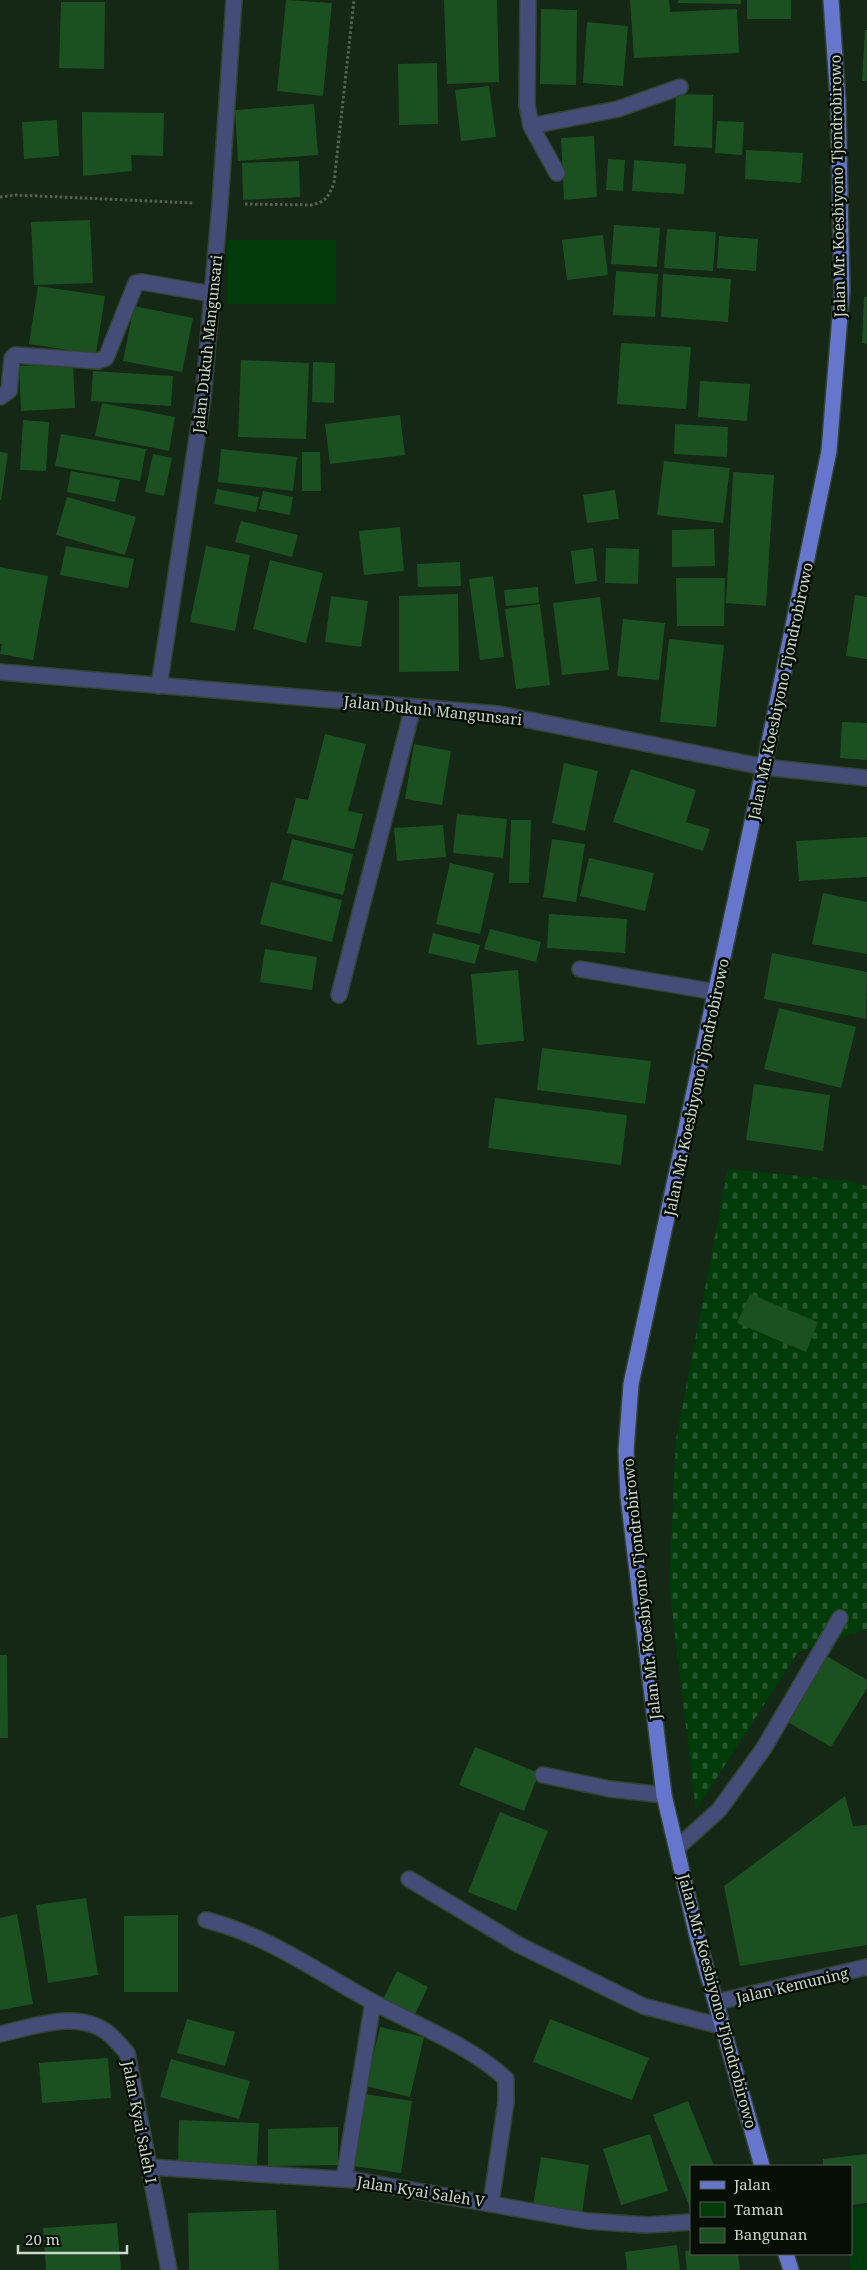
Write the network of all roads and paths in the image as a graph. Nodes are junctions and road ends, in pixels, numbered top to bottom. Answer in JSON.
{"nodes":[{"id":1,"x":234,"y":0,"type":"edge"},
{"id":2,"x":354,"y":0,"type":"edge"},
{"id":3,"x":528,"y":0,"type":"edge"},
{"id":4,"x":831,"y":0,"type":"edge"},
{"id":5,"x":680,"y":87,"type":"dead end"},
{"id":6,"x":531,"y":126,"type":"junction"},
{"id":7,"x":557,"y":173,"type":"dead end"},
{"id":8,"x":0,"y":197,"type":"edge"},
{"id":9,"x":220,"y":204,"type":"junction"},
{"id":10,"x":212,"y":294,"type":"junction"},
{"id":11,"x":0,"y":397,"type":"edge"},
{"id":12,"x":0,"y":672,"type":"edge"},
{"id":13,"x":159,"y":686,"type":"junction"},
{"id":14,"x":413,"y":707,"type":"junction"},
{"id":15,"x":764,"y":767,"type":"junction"},
{"id":16,"x":867,"y":778,"type":"edge"},
{"id":17,"x":580,"y":969,"type":"dead end"},
{"id":18,"x":716,"y":992,"type":"junction"},
{"id":19,"x":339,"y":995,"type":"dead end"},
{"id":20,"x":840,"y":1618,"type":"dead end"},
{"id":21,"x":543,"y":1775,"type":"dead end"},
{"id":22,"x":664,"y":1795,"type":"junction"},
{"id":23,"x":678,"y":1847,"type":"junction"},
{"id":24,"x":409,"y":1879,"type":"dead end"},
{"id":25,"x":206,"y":1920,"type":"dead end"},
{"id":26,"x":867,"y":1968,"type":"edge"},
{"id":27,"x":373,"y":2002,"type":"junction"},
{"id":28,"x":717,"y":2002,"type":"junction"},
{"id":29,"x":724,"y":2027,"type":"junction"},
{"id":30,"x":0,"y":2034,"type":"edge"},
{"id":31,"x":762,"y":2165,"type":"edge"},
{"id":32,"x":149,"y":2168,"type":"junction"},
{"id":33,"x":344,"y":2179,"type":"junction"},
{"id":34,"x":491,"y":2203,"type":"junction"},
{"id":35,"x":690,"y":2222,"type":"edge"},
{"id":36,"x":786,"y":2255,"type":"edge"},
{"id":37,"x":169,"y":2270,"type":"edge"},
{"id":38,"x":791,"y":2270,"type":"edge"}],
"edges":[{"from":1,"to":9,"type":"street","name":"Jalan Dukuh Mangunsari"},
{"from":2,"to":9,"type":"path"},
{"from":3,"to":6,"type":"street"},
{"from":4,"to":15,"type":"main road","name":"Jalan Mr. Koesbiyono Tjondrobirowo"},
{"from":5,"to":6,"type":"street"},
{"from":6,"to":7,"type":"street"},
{"from":8,"to":9,"type":"path"},
{"from":9,"to":10,"type":"street","name":"Jalan Dukuh Mangunsari"},
{"from":10,"to":11,"type":"street"},
{"from":10,"to":13,"type":"street","name":"Jalan Dukuh Mangunsari"},
{"from":12,"to":13,"type":"street","name":"Jalan Dukuh Mangunsari"},
{"from":13,"to":14,"type":"street","name":"Jalan Dukuh Mangunsari"},
{"from":14,"to":15,"type":"street","name":"Jalan Dukuh Mangunsari"},
{"from":14,"to":19,"type":"street"},
{"from":15,"to":16,"type":"street","name":"Jalan Dukuh Mangunsari"},
{"from":15,"to":18,"type":"main road","name":"Jalan Mr. Koesbiyono Tjondrobirowo"},
{"from":17,"to":18,"type":"street"},
{"from":18,"to":22,"type":"main road","name":"Jalan Mr. Koesbiyono Tjondrobirowo"},
{"from":20,"to":23,"type":"street"},
{"from":21,"to":22,"type":"street"},
{"from":22,"to":23,"type":"main road","name":"Jalan Mr. Koesbiyono Tjondrobirowo"},
{"from":23,"to":28,"type":"main road","name":"Jalan Mr. Koesbiyono Tjondrobirowo"},
{"from":24,"to":29,"type":"street"},
{"from":25,"to":27,"type":"street"},
{"from":26,"to":28,"type":"street","name":"Jalan Kemuning"},
{"from":27,"to":33,"type":"street"},
{"from":27,"to":34,"type":"street"},
{"from":28,"to":29,"type":"main road","name":"Jalan Mr. Koesbiyono Tjondrobirowo"},
{"from":29,"to":31,"type":"main road","name":"Jalan Mr. Koesbiyono Tjondrobirowo"},
{"from":30,"to":32,"type":"street","name":"Jalan Kyai Saleh I"},
{"from":32,"to":33,"type":"street","name":"Jalan Kyai Saleh V"},
{"from":32,"to":37,"type":"street","name":"Jalan Kyai Saleh I"},
{"from":33,"to":34,"type":"street","name":"Jalan Kyai Saleh V"},
{"from":34,"to":35,"type":"street","name":"Jalan Kyai Saleh V"},
{"from":36,"to":38,"type":"main road"}]}
